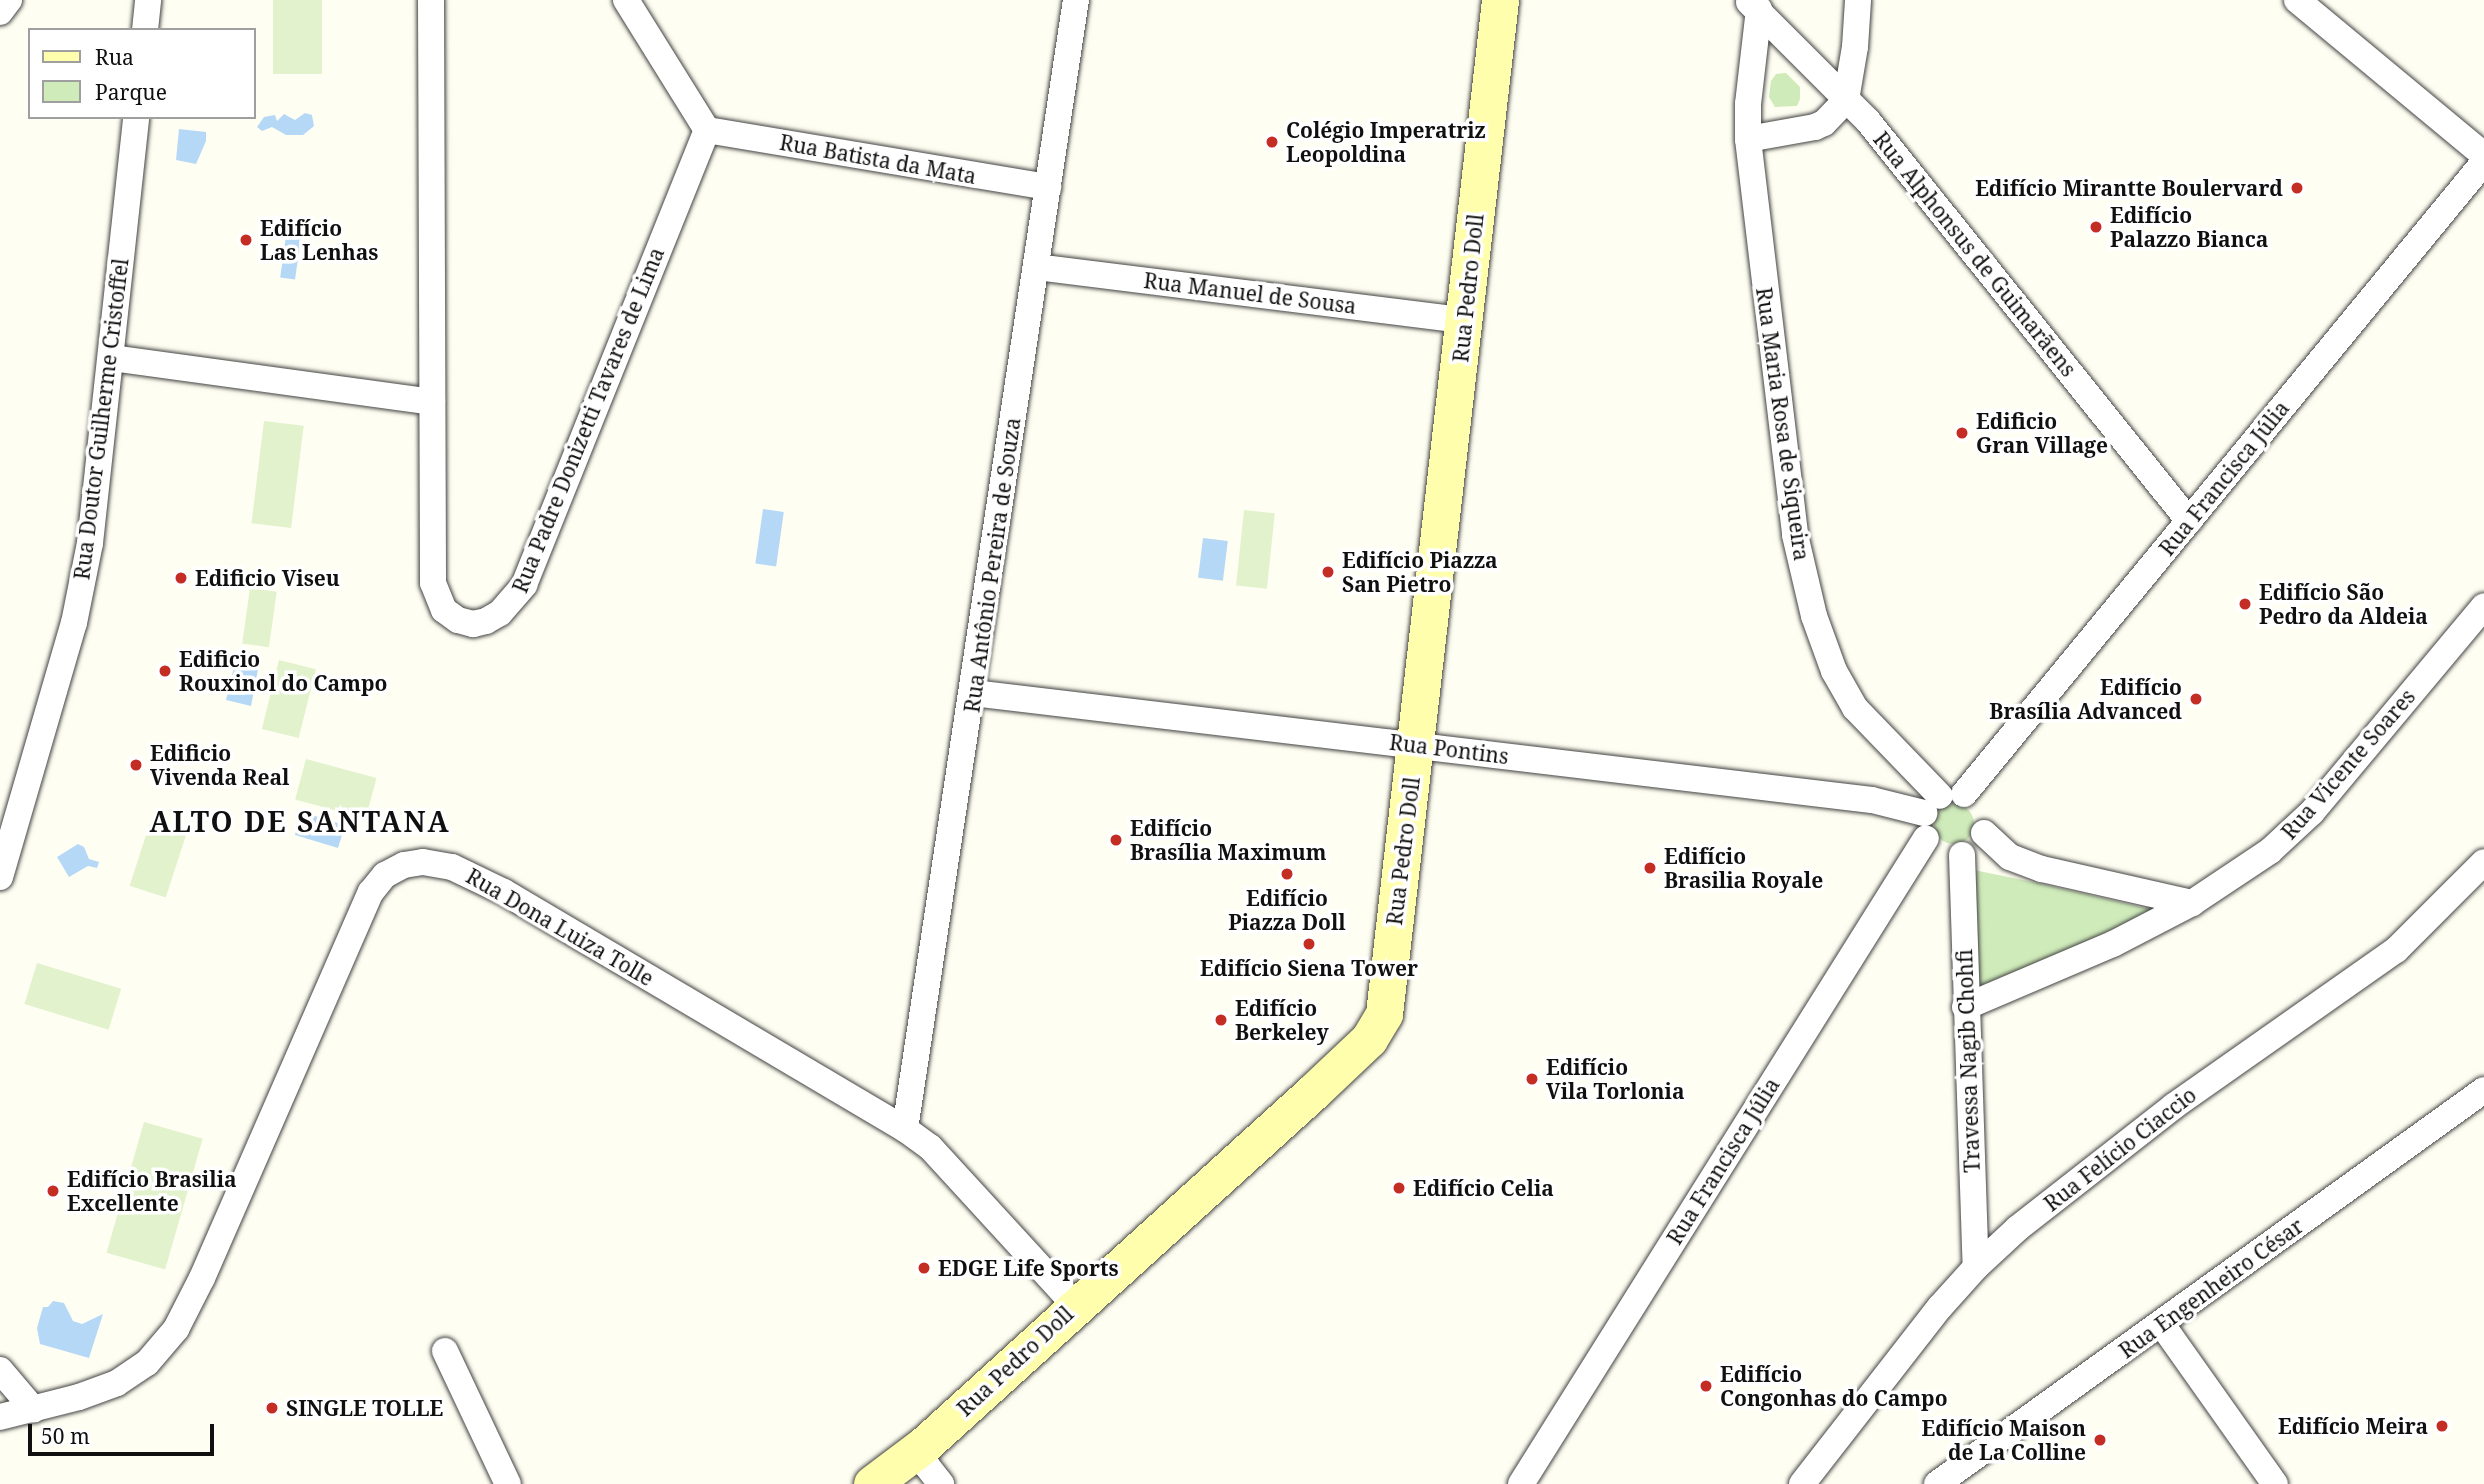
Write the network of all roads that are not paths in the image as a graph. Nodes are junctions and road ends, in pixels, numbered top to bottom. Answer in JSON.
{"nodes":[{"id":1,"x":9,"y":0,"type":"edge"},
{"id":2,"x":148,"y":0,"type":"edge"},
{"id":3,"x":430,"y":0,"type":"edge"},
{"id":4,"x":626,"y":0,"type":"edge"},
{"id":5,"x":1076,"y":0,"type":"edge"},
{"id":6,"x":1500,"y":0,"type":"edge"},
{"id":7,"x":1857,"y":0,"type":"edge"},
{"id":8,"x":2297,"y":0,"type":"edge"},
{"id":9,"x":1753,"y":4,"type":"edge"},
{"id":10,"x":0,"y":12,"type":"edge"},
{"id":11,"x":145,"y":28,"type":"edge"},
{"id":12,"x":1846,"y":100,"type":"junction"},
{"id":13,"x":136,"y":119,"type":"edge"},
{"id":14,"x":707,"y":130,"type":"junction"},
{"id":15,"x":1748,"y":139,"type":"junction"},
{"id":16,"x":2484,"y":155,"type":"edge"},
{"id":17,"x":2484,"y":162,"type":"edge"},
{"id":18,"x":1048,"y":187,"type":"junction"},
{"id":19,"x":1036,"y":267,"type":"junction"},
{"id":20,"x":1464,"y":320,"type":"junction"},
{"id":21,"x":111,"y":358,"type":"junction"},
{"id":22,"x":432,"y":402,"type":"junction"},
{"id":23,"x":2189,"y":520,"type":"junction"},
{"id":24,"x":2484,"y":606,"type":"edge"},
{"id":25,"x":973,"y":693,"type":"junction"},
{"id":26,"x":1416,"y":745,"type":"junction"},
{"id":27,"x":1938,"y":810,"type":"junction"},
{"id":28,"x":1984,"y":833,"type":"junction"},
{"id":29,"x":1962,"y":855,"type":"junction"},
{"id":30,"x":2484,"y":862,"type":"edge"},
{"id":31,"x":0,"y":877,"type":"edge"},
{"id":32,"x":2192,"y":903,"type":"junction"},
{"id":33,"x":1965,"y":1007,"type":"junction"},
{"id":34,"x":2484,"y":1090,"type":"edge"},
{"id":35,"x":905,"y":1129,"type":"junction"},
{"id":36,"x":1976,"y":1267,"type":"junction"},
{"id":37,"x":1075,"y":1305,"type":"junction"},
{"id":38,"x":2161,"y":1323,"type":"junction"},
{"id":39,"x":445,"y":1351,"type":"dead end"},
{"id":40,"x":0,"y":1370,"type":"edge"},
{"id":41,"x":34,"y":1410,"type":"junction"},
{"id":42,"x":0,"y":1417,"type":"edge"},
{"id":43,"x":920,"y":1448,"type":"junction"},
{"id":44,"x":876,"y":1483,"type":"edge"},
{"id":45,"x":508,"y":1484,"type":"edge"},
{"id":46,"x":941,"y":1484,"type":"edge"},
{"id":47,"x":1521,"y":1484,"type":"edge"},
{"id":48,"x":1802,"y":1484,"type":"edge"},
{"id":49,"x":1937,"y":1484,"type":"edge"},
{"id":50,"x":2275,"y":1484,"type":"edge"}],
"edges":[{"from":1,"to":10,"type":"street"},
{"from":2,"to":11,"type":"street"},
{"from":3,"to":22,"type":"street","name":"Rua Padre Donizetti Tavares de Lima"},
{"from":4,"to":14,"type":"street"},
{"from":5,"to":18,"type":"street","name":"Rua Antônio Pereira de Souza"},
{"from":6,"to":20,"type":"street","name":"Rua Pedro Doll"},
{"from":7,"to":12,"type":"street"},
{"from":8,"to":16,"type":"street"},
{"from":9,"to":12,"type":"street","name":"Rua Alphonsus de Guimarãens"},
{"from":9,"to":15,"type":"street","name":"Rua Maria Rosa de Siqueira"},
{"from":12,"to":15,"type":"street"},
{"from":12,"to":23,"type":"street","name":"Rua Alphonsus de Guimarãens"},
{"from":13,"to":21,"type":"street","name":"Rua Doutor Guilherme Cristoffel"},
{"from":14,"to":18,"type":"street","name":"Rua Batista da Mata"},
{"from":14,"to":22,"type":"street","name":"Rua Padre Donizetti Tavares de Lima"},
{"from":15,"to":27,"type":"street","name":"Rua Maria Rosa de Siqueira"},
{"from":17,"to":23,"type":"street","name":"Rua Francisca Júlia"},
{"from":18,"to":19,"type":"street","name":"Rua Antônio Pereira de Souza"},
{"from":19,"to":20,"type":"street","name":"Rua Manuel de Sousa"},
{"from":19,"to":25,"type":"street","name":"Rua Antônio Pereira de Souza"},
{"from":20,"to":26,"type":"street","name":"Rua Pedro Doll"},
{"from":21,"to":22,"type":"street"},
{"from":21,"to":31,"type":"street","name":"Rua Doutor Guilherme Cristoffel"},
{"from":23,"to":27,"type":"street","name":"Rua Francisca Júlia"},
{"from":24,"to":32,"type":"street","name":"Rua Vicente Soares"},
{"from":25,"to":26,"type":"street","name":"Rua Pontins"},
{"from":25,"to":35,"type":"street","name":"Rua Antônio Pereira de Souza"},
{"from":26,"to":27,"type":"street","name":"Rua Pontins"},
{"from":26,"to":37,"type":"street","name":"Rua Pedro Doll"},
{"from":27,"to":28,"type":"street"},
{"from":27,"to":29,"type":"street"},
{"from":27,"to":47,"type":"street","name":"Rua Francisca Júlia"},
{"from":28,"to":29,"type":"street"},
{"from":28,"to":32,"type":"street"},
{"from":29,"to":33,"type":"street","name":"Travessa Nagib Chohfi"},
{"from":30,"to":36,"type":"street","name":"Rua Felício Ciaccio"},
{"from":32,"to":33,"type":"street","name":"Rua Vicente Soares"},
{"from":33,"to":36,"type":"street","name":"Travessa Nagib Chohfi"},
{"from":34,"to":38,"type":"street","name":"Rua Engenheiro César"},
{"from":35,"to":37,"type":"street","name":"Rua Dona Luiza Tolle"},
{"from":35,"to":41,"type":"street","name":"Rua Dona Luiza Tolle"},
{"from":36,"to":48,"type":"street","name":"Rua Felício Ciaccio"},
{"from":37,"to":43,"type":"street","name":"Rua Pedro Doll"},
{"from":38,"to":49,"type":"street","name":"Rua Engenheiro César"},
{"from":38,"to":50,"type":"street"},
{"from":39,"to":45,"type":"street"},
{"from":40,"to":41,"type":"street"},
{"from":41,"to":42,"type":"street","name":"Rua Dona Luiza Tolle"},
{"from":43,"to":44,"type":"street","name":"Rua Pedro Doll"},
{"from":43,"to":46,"type":"street"}]}
